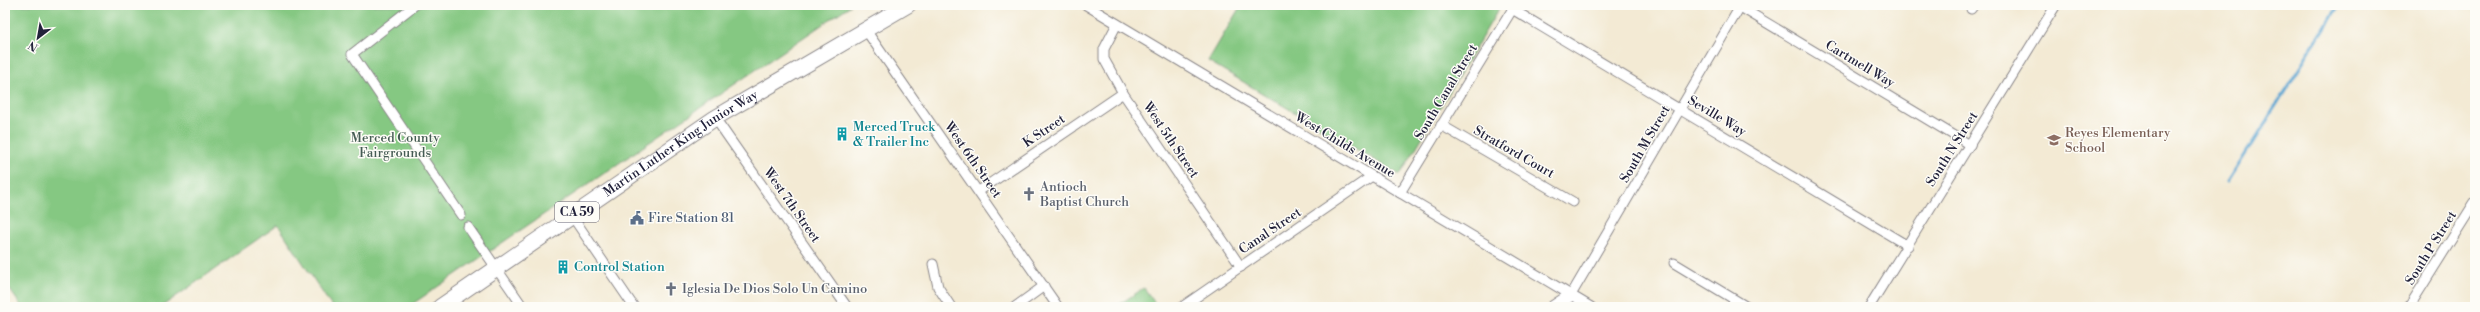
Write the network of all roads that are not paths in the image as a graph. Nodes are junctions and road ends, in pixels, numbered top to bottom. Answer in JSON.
{"nodes":[{"id":1,"x":415,"y":5,"type":"edge"},
{"id":2,"x":908,"y":5,"type":"edge"},
{"id":3,"x":1086,"y":5,"type":"edge"},
{"id":4,"x":2056,"y":5,"type":"edge"},
{"id":5,"x":1739,"y":6,"type":"edge"},
{"id":6,"x":1514,"y":7,"type":"edge"},
{"id":7,"x":1117,"y":24,"type":"junction"},
{"id":8,"x":865,"y":29,"type":"junction"},
{"id":9,"x":1123,"y":93,"type":"junction"},
{"id":10,"x":1681,"y":109,"type":"junction"},
{"id":11,"x":715,"y":118,"type":"junction"},
{"id":12,"x":1441,"y":125,"type":"junction"},
{"id":13,"x":1970,"y":145,"type":"junction"},
{"id":14,"x":1372,"y":176,"type":"junction"},
{"id":15,"x":979,"y":191,"type":"junction"},
{"id":16,"x":1400,"y":193,"type":"junction"},
{"id":17,"x":1573,"y":202,"type":"dead end"},
{"id":18,"x":2475,"y":202,"type":"edge"},
{"id":19,"x":461,"y":215,"type":"dead end"},
{"id":20,"x":572,"y":216,"type":"junction"},
{"id":21,"x":468,"y":227,"type":"dead end"},
{"id":22,"x":1908,"y":246,"type":"junction"},
{"id":23,"x":1674,"y":263,"type":"dead end"},
{"id":24,"x":933,"y":264,"type":"dead end"},
{"id":25,"x":1241,"y":267,"type":"junction"},
{"id":26,"x":496,"y":269,"type":"junction"},
{"id":27,"x":1044,"y":286,"type":"junction"},
{"id":28,"x":1571,"y":295,"type":"junction"},
{"id":29,"x":440,"y":307,"type":"edge"},
{"id":30,"x":523,"y":307,"type":"edge"},
{"id":31,"x":634,"y":307,"type":"edge"},
{"id":32,"x":847,"y":307,"type":"edge"},
{"id":33,"x":951,"y":307,"type":"edge"},
{"id":34,"x":1016,"y":307,"type":"edge"},
{"id":35,"x":1058,"y":307,"type":"edge"},
{"id":36,"x":1182,"y":307,"type":"edge"},
{"id":37,"x":1554,"y":307,"type":"edge"},
{"id":38,"x":1591,"y":307,"type":"edge"},
{"id":39,"x":1747,"y":307,"type":"edge"},
{"id":40,"x":1869,"y":307,"type":"edge"},
{"id":41,"x":2409,"y":307,"type":"edge"}],
"edges":[{"from":1,"to":19,"type":"street"},
{"from":2,"to":8,"type":"highway","name":"Martin Luther King Junior Way","number":"CA 59"},
{"from":3,"to":7,"type":"street","name":"West Childs Avenue"},
{"from":4,"to":13,"type":"street","name":"South N Street"},
{"from":5,"to":10,"type":"street","name":"South M Street"},
{"from":5,"to":13,"type":"street","name":"Cartmell Way"},
{"from":6,"to":10,"type":"street","name":"Seville Way"},
{"from":6,"to":12,"type":"street","name":"South Canal Street"},
{"from":7,"to":9,"type":"street","name":"West 5th Street"},
{"from":7,"to":14,"type":"street","name":"West Childs Avenue"},
{"from":8,"to":11,"type":"highway","name":"Martin Luther King Junior Way","number":"CA 59"},
{"from":8,"to":15,"type":"street","name":"West 6th Street"},
{"from":9,"to":15,"type":"street","name":"K Street"},
{"from":9,"to":25,"type":"street","name":"West 5th Street"},
{"from":10,"to":22,"type":"street","name":"Seville Way"},
{"from":10,"to":28,"type":"street","name":"South M Street"},
{"from":11,"to":20,"type":"highway","name":"Martin Luther King Junior Way","number":"CA 59"},
{"from":11,"to":32,"type":"street","name":"West 7th Street"},
{"from":12,"to":16,"type":"street","name":"South Canal Street"},
{"from":12,"to":17,"type":"street","name":"Stratford Court"},
{"from":13,"to":22,"type":"street","name":"South N Street"},
{"from":14,"to":16,"type":"street","name":"West Childs Avenue"},
{"from":14,"to":25,"type":"street","name":"Canal Street"},
{"from":15,"to":27,"type":"street","name":"West 6th Street"},
{"from":16,"to":28,"type":"street","name":"West Childs Avenue"},
{"from":18,"to":41,"type":"street","name":"South P Street"},
{"from":20,"to":26,"type":"highway","name":"Martin Luther King Junior Way","number":"CA 59"},
{"from":20,"to":31,"type":"street"},
{"from":21,"to":26,"type":"street"},
{"from":22,"to":40,"type":"street","name":"South N Street"},
{"from":23,"to":39,"type":"street"},
{"from":24,"to":33,"type":"street"},
{"from":25,"to":36,"type":"street","name":"Canal Street"},
{"from":26,"to":29,"type":"highway","name":"Martin Luther King Junior Way","number":"CA 59"},
{"from":26,"to":30,"type":"street"},
{"from":27,"to":34,"type":"street"},
{"from":27,"to":35,"type":"street","name":"West 6th Street"},
{"from":28,"to":37,"type":"street"},
{"from":28,"to":38,"type":"street","name":"West Childs Avenue"}]}
